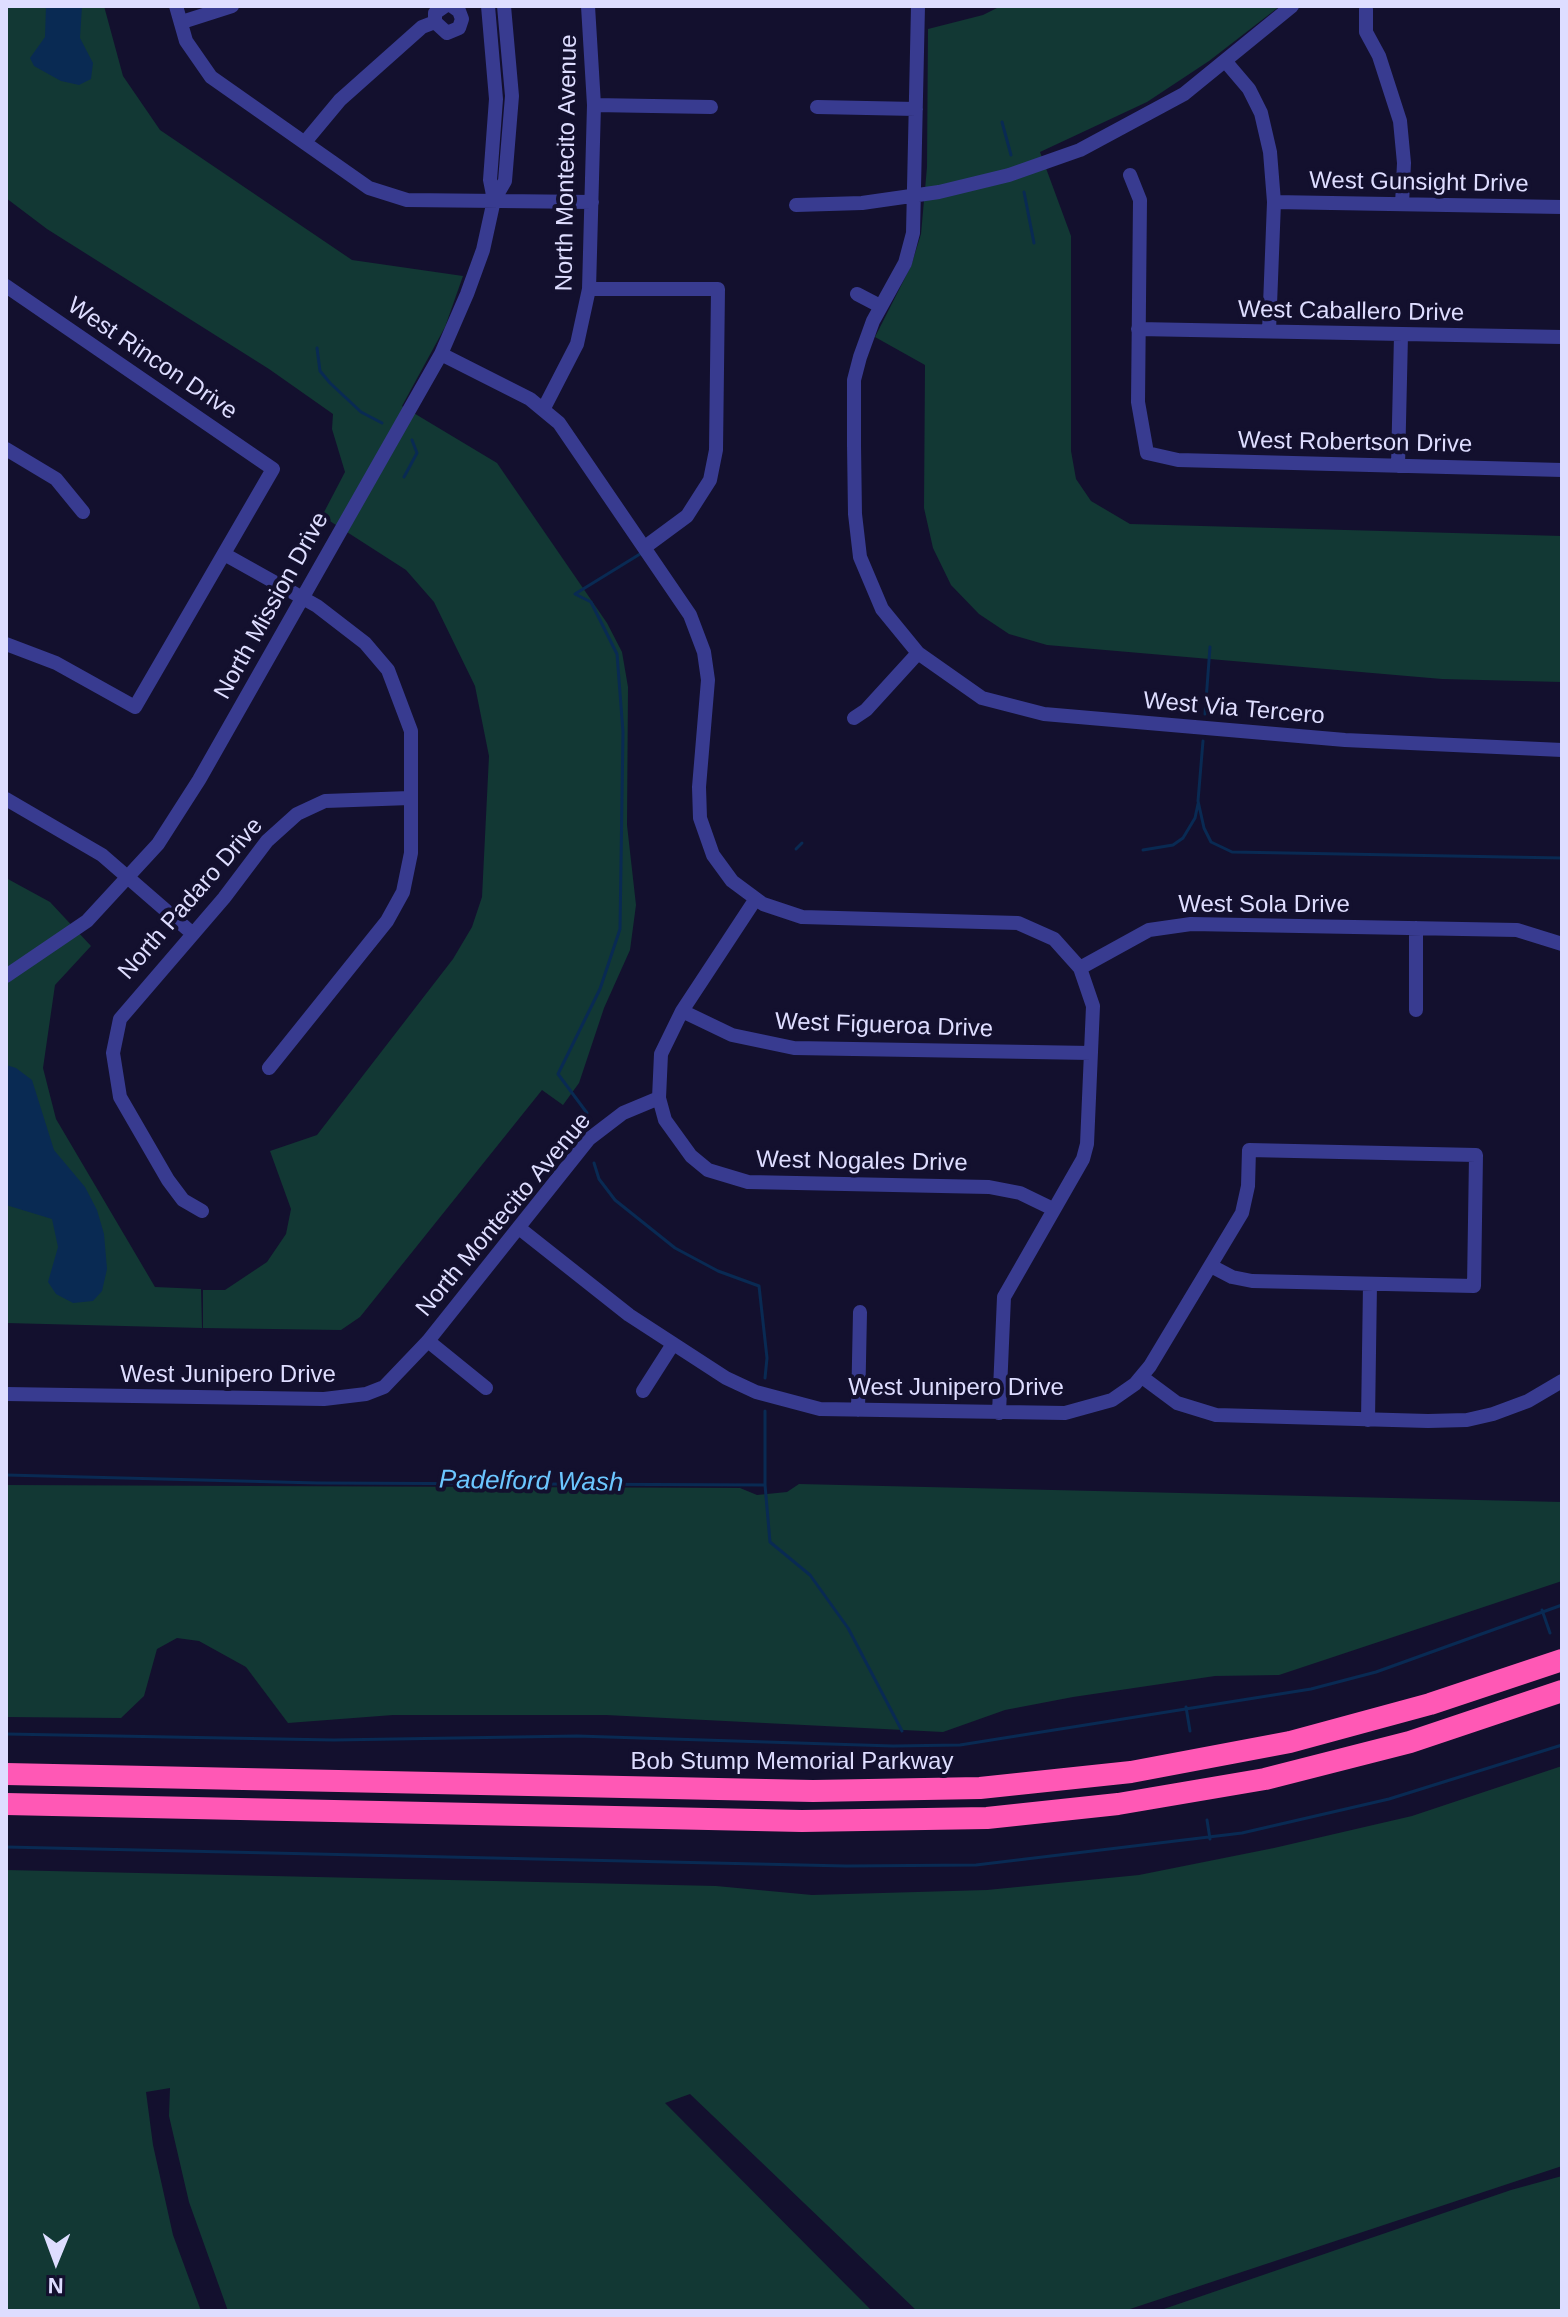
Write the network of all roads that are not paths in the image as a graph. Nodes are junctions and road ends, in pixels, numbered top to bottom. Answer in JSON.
{"nodes":[{"id":1,"x":176,"y":6,"type":"edge"},
{"id":2,"x":232,"y":6,"type":"edge"},
{"id":3,"x":445,"y":6,"type":"edge"},
{"id":4,"x":452,"y":6,"type":"edge"},
{"id":5,"x":488,"y":6,"type":"edge"},
{"id":6,"x":504,"y":6,"type":"edge"},
{"id":7,"x":588,"y":6,"type":"edge"},
{"id":8,"x":918,"y":6,"type":"edge"},
{"id":9,"x":1292,"y":6,"type":"edge"},
{"id":10,"x":1366,"y":9,"type":"dead end"},
{"id":11,"x":182,"y":22,"type":"junction"},
{"id":12,"x":435,"y":22,"type":"junction"},
{"id":13,"x":1226,"y":62,"type":"junction"},
{"id":14,"x":594,"y":105,"type":"junction"},
{"id":15,"x":711,"y":107,"type":"dead end"},
{"id":16,"x":817,"y":107,"type":"dead end"},
{"id":17,"x":916,"y":109,"type":"junction"},
{"id":18,"x":305,"y":142,"type":"junction"},
{"id":19,"x":1130,"y":175,"type":"dead end"},
{"id":20,"x":914,"y":196,"type":"junction"},
{"id":21,"x":494,"y":200,"type":"junction"},
{"id":22,"x":592,"y":202,"type":"junction"},
{"id":23,"x":1274,"y":202,"type":"junction"},
{"id":24,"x":1402,"y":204,"type":"junction"},
{"id":25,"x":796,"y":205,"type":"dead end"},
{"id":26,"x":1562,"y":207,"type":"edge"},
{"id":27,"x":6,"y":286,"type":"edge"},
{"id":28,"x":589,"y":289,"type":"junction"},
{"id":29,"x":857,"y":294,"type":"dead end"},
{"id":30,"x":880,"y":306,"type":"junction"},
{"id":31,"x":1138,"y":329,"type":"junction"},
{"id":32,"x":1269,"y":331,"type":"junction"},
{"id":33,"x":1401,"y":335,"type":"junction"},
{"id":34,"x":1562,"y":337,"type":"edge"},
{"id":35,"x":441,"y":354,"type":"junction"},
{"id":36,"x":544,"y":408,"type":"junction"},
{"id":37,"x":6,"y":449,"type":"edge"},
{"id":38,"x":1398,"y":466,"type":"junction"},
{"id":39,"x":1562,"y":470,"type":"edge"},
{"id":40,"x":83,"y":512,"type":"dead end"},
{"id":41,"x":645,"y":547,"type":"junction"},
{"id":42,"x":224,"y":554,"type":"junction"},
{"id":43,"x":302,"y":598,"type":"junction"},
{"id":44,"x":6,"y":644,"type":"edge"},
{"id":45,"x":918,"y":653,"type":"junction"},
{"id":46,"x":854,"y":718,"type":"dead end"},
{"id":47,"x":1562,"y":750,"type":"edge"},
{"id":48,"x":410,"y":798,"type":"junction"},
{"id":49,"x":6,"y":799,"type":"edge"},
{"id":50,"x":130,"y":878,"type":"junction"},
{"id":51,"x":755,"y":900,"type":"junction"},
{"id":52,"x":1416,"y":928,"type":"junction"},
{"id":53,"x":193,"y":934,"type":"junction"},
{"id":54,"x":1562,"y":944,"type":"edge"},
{"id":55,"x":1080,"y":968,"type":"junction"},
{"id":56,"x":6,"y":976,"type":"edge"},
{"id":57,"x":1416,"y":1010,"type":"dead end"},
{"id":58,"x":682,"y":1011,"type":"junction"},
{"id":59,"x":1091,"y":1053,"type":"junction"},
{"id":60,"x":269,"y":1068,"type":"dead end"},
{"id":61,"x":659,"y":1098,"type":"junction"},
{"id":62,"x":1053,"y":1209,"type":"junction"},
{"id":63,"x":202,"y":1211,"type":"dead end"},
{"id":64,"x":519,"y":1228,"type":"junction"},
{"id":65,"x":1211,"y":1266,"type":"junction"},
{"id":66,"x":1370,"y":1284,"type":"junction"},
{"id":67,"x":860,"y":1312,"type":"dead end"},
{"id":68,"x":428,"y":1341,"type":"junction"},
{"id":69,"x":673,"y":1344,"type":"junction"},
{"id":70,"x":1142,"y":1377,"type":"junction"},
{"id":71,"x":1562,"y":1381,"type":"edge"},
{"id":72,"x":486,"y":1388,"type":"dead end"},
{"id":73,"x":643,"y":1391,"type":"dead end"},
{"id":74,"x":6,"y":1394,"type":"edge"},
{"id":75,"x":858,"y":1410,"type":"junction"},
{"id":76,"x":999,"y":1413,"type":"junction"},
{"id":77,"x":1368,"y":1420,"type":"junction"},
{"id":78,"x":1562,"y":1660,"type":"edge"},
{"id":79,"x":1562,"y":1691,"type":"edge"},
{"id":80,"x":6,"y":1774,"type":"edge"},
{"id":81,"x":6,"y":1804,"type":"edge"}],
"edges":[{"from":1,"to":11,"type":"street"},
{"from":2,"to":11,"type":"street"},
{"from":3,"to":12,"type":"street"},
{"from":4,"to":12,"type":"street"},
{"from":5,"to":21,"type":"street","name":"North Mission Drive"},
{"from":6,"to":21,"type":"street","name":"North Mission Drive"},
{"from":7,"to":14,"type":"street","name":"North Montecito Avenue"},
{"from":8,"to":17,"type":"street","name":"West Via Tercero"},
{"from":9,"to":13,"type":"street"},
{"from":10,"to":24,"type":"street"},
{"from":11,"to":18,"type":"street"},
{"from":12,"to":18,"type":"street"},
{"from":13,"to":20,"type":"street"},
{"from":13,"to":23,"type":"street"},
{"from":14,"to":15,"type":"street"},
{"from":14,"to":22,"type":"street","name":"North Montecito Avenue"},
{"from":16,"to":17,"type":"street"},
{"from":17,"to":20,"type":"street","name":"West Via Tercero"},
{"from":18,"to":21,"type":"street"},
{"from":19,"to":31,"type":"street"},
{"from":20,"to":25,"type":"street"},
{"from":20,"to":30,"type":"street","name":"West Via Tercero"},
{"from":21,"to":22,"type":"street"},
{"from":21,"to":35,"type":"street","name":"North Mission Drive"},
{"from":22,"to":28,"type":"street","name":"North Montecito Avenue"},
{"from":23,"to":24,"type":"street","name":"West Gunsight Drive"},
{"from":23,"to":32,"type":"street"},
{"from":24,"to":26,"type":"street","name":"West Gunsight Drive"},
{"from":27,"to":42,"type":"street","name":"West Rincon Drive"},
{"from":28,"to":36,"type":"street","name":"North Montecito Avenue"},
{"from":28,"to":41,"type":"street"},
{"from":29,"to":30,"type":"street"},
{"from":30,"to":45,"type":"street","name":"West Via Tercero"},
{"from":31,"to":32,"type":"street","name":"West Caballero Drive"},
{"from":31,"to":38,"type":"street","name":"West Robertson Drive"},
{"from":32,"to":33,"type":"street","name":"West Caballero Drive"},
{"from":33,"to":34,"type":"street","name":"West Caballero Drive"},
{"from":33,"to":38,"type":"street"},
{"from":35,"to":36,"type":"street"},
{"from":35,"to":43,"type":"street","name":"North Mission Drive"},
{"from":36,"to":41,"type":"street"},
{"from":37,"to":40,"type":"street"},
{"from":38,"to":39,"type":"street","name":"West Robertson Drive"},
{"from":41,"to":51,"type":"street"},
{"from":42,"to":43,"type":"street"},
{"from":42,"to":44,"type":"street"},
{"from":43,"to":48,"type":"street"},
{"from":43,"to":50,"type":"street","name":"North Mission Drive"},
{"from":45,"to":46,"type":"street"},
{"from":45,"to":47,"type":"street","name":"West Via Tercero"},
{"from":48,"to":53,"type":"street","name":"North Padaro Drive"},
{"from":48,"to":60,"type":"street"},
{"from":49,"to":50,"type":"street"},
{"from":50,"to":53,"type":"street"},
{"from":50,"to":56,"type":"street","name":"North Mission Drive"},
{"from":51,"to":55,"type":"street"},
{"from":51,"to":58,"type":"street"},
{"from":52,"to":54,"type":"street","name":"West Sola Drive"},
{"from":52,"to":55,"type":"street","name":"West Sola Drive"},
{"from":52,"to":57,"type":"street"},
{"from":53,"to":63,"type":"street","name":"North Padaro Drive"},
{"from":55,"to":59,"type":"street"},
{"from":58,"to":59,"type":"street","name":"West Figueroa Drive"},
{"from":58,"to":61,"type":"street"},
{"from":59,"to":62,"type":"street"},
{"from":61,"to":62,"type":"street","name":"West Nogales Drive"},
{"from":61,"to":64,"type":"street","name":"North Montecito Avenue"},
{"from":62,"to":76,"type":"street"},
{"from":64,"to":68,"type":"street","name":"North Montecito Avenue"},
{"from":64,"to":69,"type":"street","name":"West Junipero Drive"},
{"from":65,"to":66,"type":"street"},
{"from":65,"to":66,"type":"street"},
{"from":65,"to":70,"type":"street"},
{"from":66,"to":77,"type":"street"},
{"from":67,"to":75,"type":"street"},
{"from":68,"to":72,"type":"street"},
{"from":68,"to":74,"type":"street","name":"West Junipero Drive"},
{"from":69,"to":73,"type":"street"},
{"from":69,"to":75,"type":"street","name":"West Junipero Drive"},
{"from":70,"to":76,"type":"street","name":"West Junipero Drive"},
{"from":70,"to":77,"type":"street"},
{"from":71,"to":77,"type":"street"},
{"from":75,"to":76,"type":"street","name":"West Junipero Drive"},
{"from":78,"to":80,"type":"highway","name":"Bob Stump Memorial Parkway"},
{"from":79,"to":81,"type":"highway"}]}
